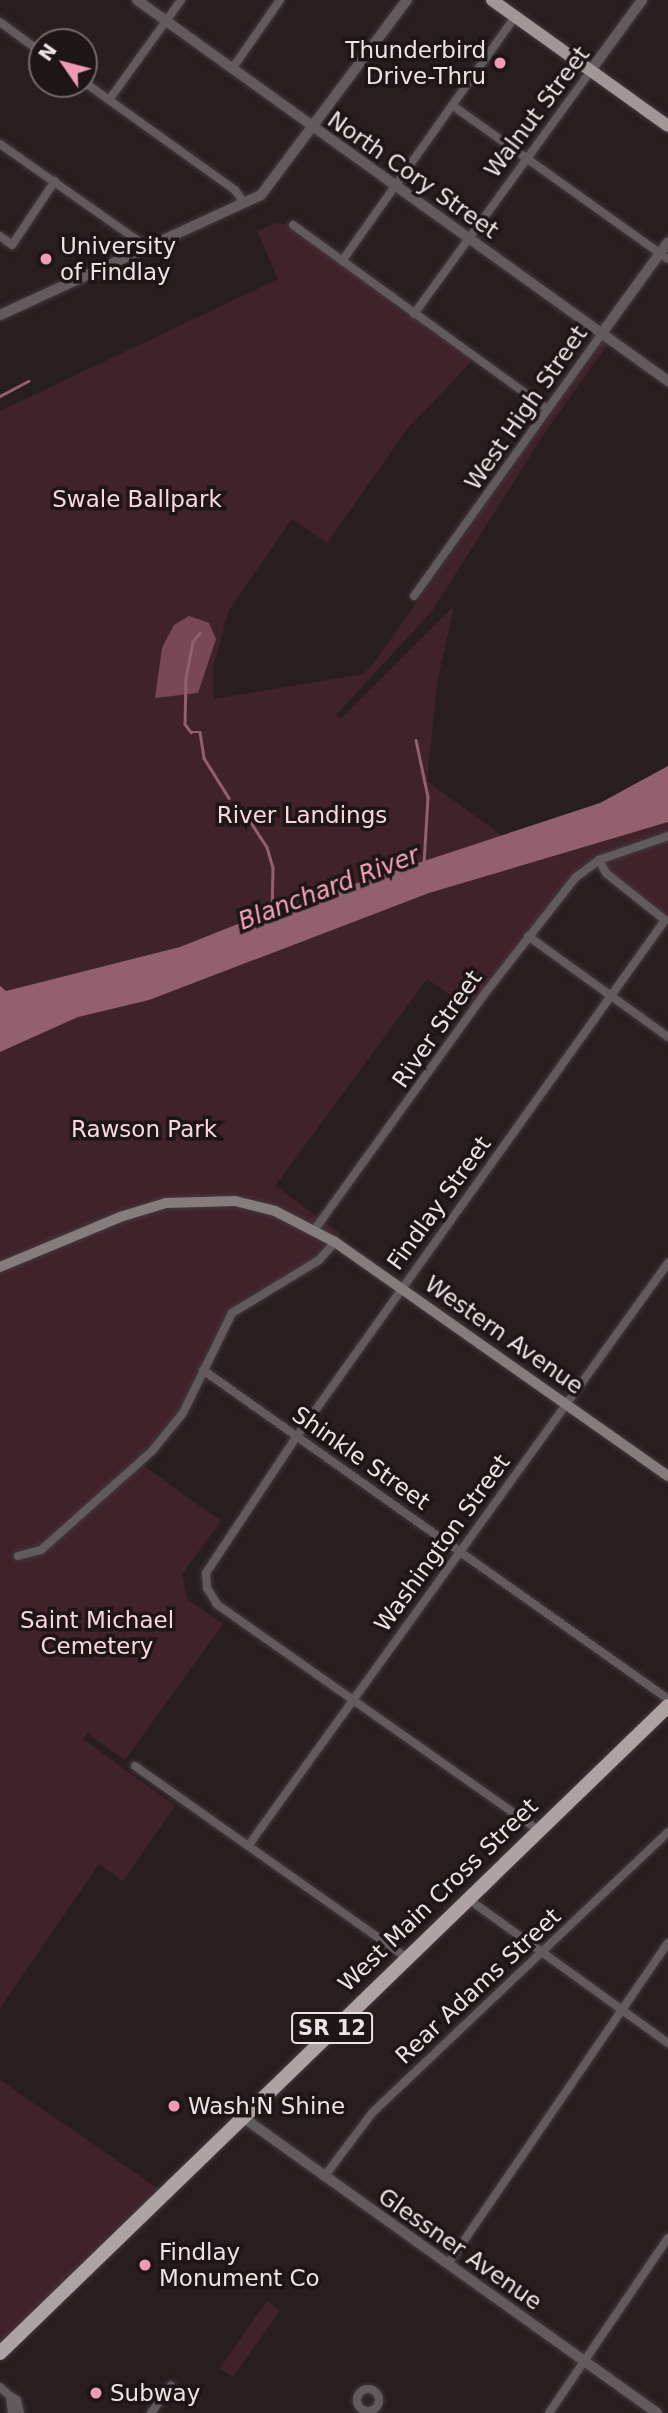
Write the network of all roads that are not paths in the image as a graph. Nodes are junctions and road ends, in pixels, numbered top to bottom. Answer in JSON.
{"nodes":[{"id":1,"x":137,"y":0,"type":"edge"},
{"id":2,"x":181,"y":0,"type":"edge"},
{"id":3,"x":280,"y":0,"type":"edge"},
{"id":4,"x":407,"y":0,"type":"edge"},
{"id":5,"x":492,"y":0,"type":"edge"},
{"id":6,"x":642,"y":0,"type":"edge"},
{"id":7,"x":515,"y":17,"type":"junction"},
{"id":8,"x":0,"y":22,"type":"edge"},
{"id":9,"x":166,"y":22,"type":"junction"},
{"id":10,"x":28,"y":43,"type":"edge"},
{"id":11,"x":232,"y":69,"type":"junction"},
{"id":12,"x":591,"y":70,"type":"junction"},
{"id":13,"x":98,"y":92,"type":"edge"},
{"id":14,"x":109,"y":100,"type":"junction"},
{"id":15,"x":452,"y":106,"type":"junction"},
{"id":16,"x":668,"y":126,"type":"edge"},
{"id":17,"x":313,"y":127,"type":"junction"},
{"id":18,"x":0,"y":145,"type":"edge"},
{"id":19,"x":526,"y":159,"type":"junction"},
{"id":20,"x":55,"y":181,"type":"junction"},
{"id":21,"x":394,"y":186,"type":"junction"},
{"id":22,"x":244,"y":203,"type":"junction"},
{"id":23,"x":293,"y":225,"type":"dead end"},
{"id":24,"x":0,"y":236,"type":"edge"},
{"id":25,"x":468,"y":238,"type":"junction"},
{"id":26,"x":668,"y":242,"type":"edge"},
{"id":27,"x":148,"y":247,"type":"junction"},
{"id":28,"x":664,"y":255,"type":"edge"},
{"id":29,"x":342,"y":261,"type":"junction"},
{"id":30,"x":414,"y":314,"type":"junction"},
{"id":31,"x":0,"y":315,"type":"edge"},
{"id":32,"x":601,"y":334,"type":"junction"},
{"id":33,"x":668,"y":381,"type":"edge"},
{"id":34,"x":547,"y":410,"type":"junction"},
{"id":35,"x":414,"y":596,"type":"dead end"},
{"id":36,"x":668,"y":836,"type":"edge"},
{"id":37,"x":599,"y":860,"type":"junction"},
{"id":38,"x":528,"y":936,"type":"junction"},
{"id":39,"x":611,"y":995,"type":"junction"},
{"id":40,"x":668,"y":1037,"type":"edge"},
{"id":41,"x":315,"y":1229,"type":"junction"},
{"id":42,"x":335,"y":1242,"type":"junction"},
{"id":43,"x":668,"y":1263,"type":"edge"},
{"id":44,"x":0,"y":1267,"type":"edge"},
{"id":45,"x":402,"y":1288,"type":"junction"},
{"id":46,"x":203,"y":1370,"type":"junction"},
{"id":47,"x":566,"y":1404,"type":"junction"},
{"id":48,"x":296,"y":1436,"type":"junction"},
{"id":49,"x":668,"y":1476,"type":"edge"},
{"id":50,"x":460,"y":1552,"type":"junction"},
{"id":51,"x":18,"y":1556,"type":"dead end"},
{"id":52,"x":352,"y":1699,"type":"junction"},
{"id":53,"x":668,"y":1699,"type":"edge"},
{"id":54,"x":668,"y":1706,"type":"edge"},
{"id":55,"x":135,"y":1766,"type":"dead end"},
{"id":56,"x":538,"y":1830,"type":"junction"},
{"id":57,"x":668,"y":1832,"type":"edge"},
{"id":58,"x":248,"y":1846,"type":"junction"},
{"id":59,"x":467,"y":1898,"type":"junction"},
{"id":60,"x":668,"y":1943,"type":"edge"},
{"id":61,"x":542,"y":1954,"type":"junction"},
{"id":62,"x":406,"y":1957,"type":"junction"},
{"id":63,"x":621,"y":2010,"type":"junction"},
{"id":64,"x":668,"y":2043,"type":"edge"},
{"id":65,"x":241,"y":2116,"type":"junction"},
{"id":66,"x":324,"y":2177,"type":"junction"},
{"id":67,"x":668,"y":2238,"type":"edge"},
{"id":68,"x":448,"y":2264,"type":"junction"},
{"id":69,"x":0,"y":2353,"type":"edge"},
{"id":70,"x":583,"y":2360,"type":"junction"},
{"id":71,"x":171,"y":2385,"type":"dead end"},
{"id":72,"x":0,"y":2387,"type":"edge"},
{"id":73,"x":10,"y":2396,"type":"junction"},
{"id":74,"x":12,"y":2413,"type":"edge"},
{"id":75,"x":20,"y":2413,"type":"edge"},
{"id":76,"x":151,"y":2413,"type":"edge"},
{"id":77,"x":549,"y":2413,"type":"edge"},
{"id":78,"x":657,"y":2413,"type":"edge"}],
"edges":[{"from":1,"to":9,"type":"street","name":"North Cory Street"},
{"from":2,"to":9,"type":"street"},
{"from":3,"to":11,"type":"street"},
{"from":4,"to":17,"type":"street"},
{"from":5,"to":7,"type":"main road"},
{"from":6,"to":12,"type":"street","name":"Walnut Street"},
{"from":7,"to":12,"type":"main road"},
{"from":7,"to":15,"type":"street"},
{"from":8,"to":10,"type":"street"},
{"from":9,"to":11,"type":"street","name":"North Cory Street"},
{"from":9,"to":14,"type":"street"},
{"from":11,"to":17,"type":"street","name":"North Cory Street"},
{"from":12,"to":16,"type":"main road"},
{"from":12,"to":19,"type":"street","name":"Walnut Street"},
{"from":13,"to":14,"type":"street"},
{"from":14,"to":22,"type":"street"},
{"from":15,"to":19,"type":"street"},
{"from":15,"to":21,"type":"street"},
{"from":17,"to":21,"type":"street","name":"North Cory Street"},
{"from":17,"to":22,"type":"street"},
{"from":18,"to":20,"type":"street"},
{"from":19,"to":25,"type":"street","name":"Walnut Street"},
{"from":19,"to":28,"type":"street"},
{"from":20,"to":24,"type":"street"},
{"from":20,"to":27,"type":"street"},
{"from":21,"to":25,"type":"street","name":"North Cory Street"},
{"from":21,"to":29,"type":"street"},
{"from":22,"to":27,"type":"street"},
{"from":23,"to":29,"type":"street"},
{"from":25,"to":30,"type":"street","name":"Walnut Street"},
{"from":25,"to":32,"type":"street","name":"North Cory Street"},
{"from":26,"to":28,"type":"street","name":"West High Street"},
{"from":27,"to":31,"type":"street"},
{"from":28,"to":32,"type":"street","name":"West High Street"},
{"from":29,"to":30,"type":"street"},
{"from":30,"to":34,"type":"street"},
{"from":32,"to":33,"type":"street","name":"North Cory Street"},
{"from":32,"to":34,"type":"street","name":"West High Street"},
{"from":34,"to":35,"type":"street","name":"West High Street"},
{"from":36,"to":37,"type":"street","name":"River Street"},
{"from":37,"to":38,"type":"street","name":"River Street"},
{"from":37,"to":39,"type":"street","name":"Findlay Street"},
{"from":38,"to":39,"type":"street"},
{"from":38,"to":41,"type":"street","name":"River Street"},
{"from":39,"to":40,"type":"street"},
{"from":39,"to":45,"type":"street","name":"Findlay Street"},
{"from":41,"to":42,"type":"main road","name":"Western Avenue"},
{"from":41,"to":44,"type":"main road","name":"Western Avenue"},
{"from":42,"to":45,"type":"main road","name":"Western Avenue"},
{"from":42,"to":46,"type":"street"},
{"from":43,"to":47,"type":"street","name":"Washington Street"},
{"from":45,"to":47,"type":"main road","name":"Western Avenue"},
{"from":45,"to":48,"type":"street","name":"Findlay Street"},
{"from":46,"to":48,"type":"street","name":"Shinkle Street"},
{"from":46,"to":51,"type":"street"},
{"from":47,"to":49,"type":"main road","name":"Western Avenue"},
{"from":47,"to":50,"type":"street","name":"Washington Street"},
{"from":48,"to":50,"type":"street","name":"Shinkle Street"},
{"from":48,"to":52,"type":"street","name":"Findlay Street"},
{"from":50,"to":52,"type":"street","name":"Washington Street"},
{"from":50,"to":53,"type":"street","name":"Shinkle Street"},
{"from":52,"to":56,"type":"street"},
{"from":52,"to":58,"type":"street","name":"Washington Street"},
{"from":54,"to":56,"type":"highway","name":"West Main Cross Street","number":"SR 12"},
{"from":55,"to":58,"type":"street"},
{"from":56,"to":59,"type":"highway","name":"West Main Cross Street","number":"SR 12"},
{"from":57,"to":61,"type":"street","name":"Rear Adams Street"},
{"from":58,"to":62,"type":"street"},
{"from":59,"to":61,"type":"street"},
{"from":59,"to":62,"type":"highway","name":"West Main Cross Street","number":"SR 12"},
{"from":60,"to":63,"type":"street"},
{"from":61,"to":63,"type":"street"},
{"from":61,"to":66,"type":"street","name":"Rear Adams Street"},
{"from":62,"to":65,"type":"highway","name":"West Main Cross Street","number":"SR 12"},
{"from":63,"to":64,"type":"street"},
{"from":63,"to":68,"type":"street"},
{"from":65,"to":66,"type":"street","name":"Glessner Avenue"},
{"from":65,"to":69,"type":"highway","name":"West Main Cross Street","number":"SR 12"},
{"from":66,"to":68,"type":"street","name":"Glessner Avenue"},
{"from":67,"to":70,"type":"street"},
{"from":68,"to":70,"type":"street","name":"Glessner Avenue"},
{"from":70,"to":77,"type":"street"},
{"from":70,"to":78,"type":"street","name":"Glessner Avenue"},
{"from":71,"to":76,"type":"street"},
{"from":72,"to":73,"type":"street"},
{"from":73,"to":74,"type":"street"},
{"from":73,"to":75,"type":"street"}]}
